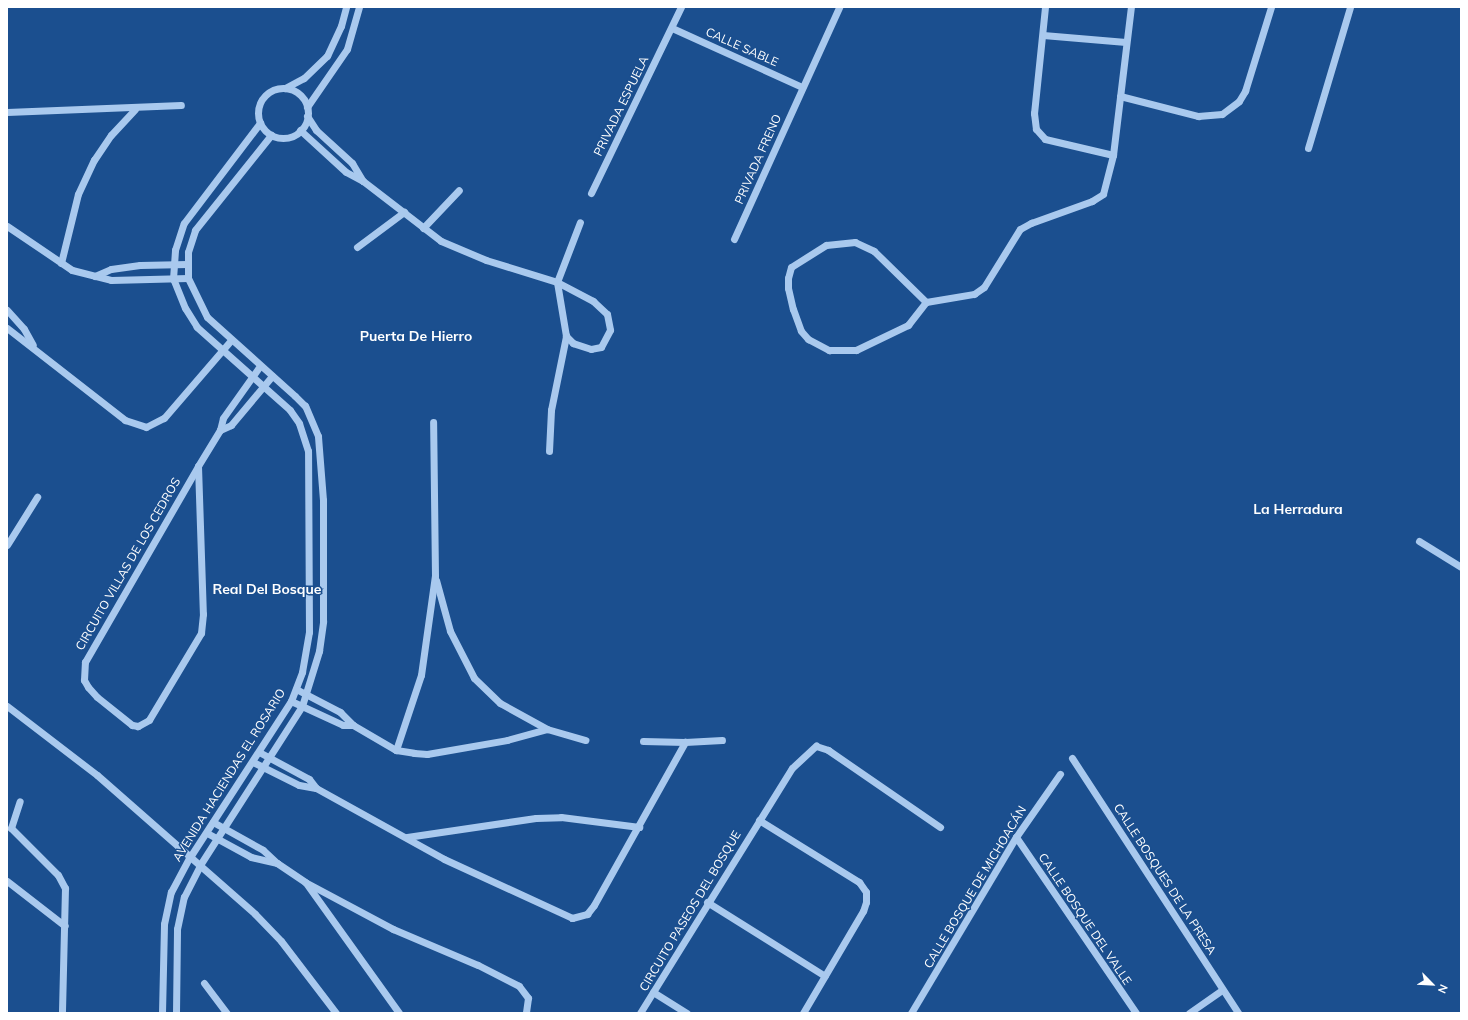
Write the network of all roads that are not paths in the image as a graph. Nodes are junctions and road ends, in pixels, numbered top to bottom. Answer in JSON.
{"nodes":[{"id":1,"x":346,"y":7,"type":"edge"},
{"id":2,"x":359,"y":7,"type":"edge"},
{"id":3,"x":682,"y":7,"type":"edge"},
{"id":4,"x":839,"y":7,"type":"edge"},
{"id":5,"x":1045,"y":7,"type":"edge"},
{"id":6,"x":1131,"y":7,"type":"edge"},
{"id":7,"x":1272,"y":7,"type":"edge"},
{"id":8,"x":1350,"y":7,"type":"edge"},
{"id":9,"x":672,"y":28,"type":"junction"},
{"id":10,"x":1043,"y":35,"type":"junction"},
{"id":11,"x":1126,"y":42,"type":"junction"},
{"id":12,"x":802,"y":87,"type":"junction"},
{"id":13,"x":285,"y":88,"type":"junction"},
{"id":14,"x":1120,"y":96,"type":"junction"},
{"id":15,"x":182,"y":105,"type":"dead end"},
{"id":16,"x":307,"y":107,"type":"junction"},
{"id":17,"x":135,"y":109,"type":"junction"},
{"id":18,"x":7,"y":112,"type":"edge"},
{"id":19,"x":307,"y":116,"type":"junction"},
{"id":20,"x":260,"y":123,"type":"junction"},
{"id":21,"x":300,"y":130,"type":"junction"},
{"id":22,"x":271,"y":135,"type":"junction"},
{"id":23,"x":1308,"y":148,"type":"dead end"},
{"id":24,"x":1113,"y":155,"type":"junction"},
{"id":25,"x":363,"y":181,"type":"junction"},
{"id":26,"x":459,"y":190,"type":"dead end"},
{"id":27,"x":591,"y":193,"type":"dead end"},
{"id":28,"x":404,"y":212,"type":"junction"},
{"id":29,"x":580,"y":222,"type":"dead end"},
{"id":30,"x":7,"y":226,"type":"edge"},
{"id":31,"x":423,"y":228,"type":"junction"},
{"id":32,"x":734,"y":239,"type":"dead end"},
{"id":33,"x":357,"y":247,"type":"dead end"},
{"id":34,"x":61,"y":263,"type":"junction"},
{"id":35,"x":173,"y":264,"type":"junction"},
{"id":36,"x":187,"y":264,"type":"junction"},
{"id":37,"x":95,"y":276,"type":"junction"},
{"id":38,"x":188,"y":278,"type":"junction"},
{"id":39,"x":174,"y":279,"type":"junction"},
{"id":40,"x":557,"y":282,"type":"junction"},
{"id":41,"x":926,"y":302,"type":"junction"},
{"id":42,"x":7,"y":310,"type":"edge"},
{"id":43,"x":7,"y":328,"type":"edge"},
{"id":44,"x":566,"y":336,"type":"junction"},
{"id":45,"x":231,"y":340,"type":"junction"},
{"id":46,"x":34,"y":347,"type":"junction"},
{"id":47,"x":222,"y":351,"type":"junction"},
{"id":48,"x":260,"y":366,"type":"junction"},
{"id":49,"x":252,"y":376,"type":"junction"},
{"id":50,"x":272,"y":376,"type":"junction"},
{"id":51,"x":264,"y":386,"type":"junction"},
{"id":52,"x":433,"y":422,"type":"dead end"},
{"id":53,"x":220,"y":430,"type":"junction"},
{"id":54,"x":549,"y":451,"type":"dead end"},
{"id":55,"x":198,"y":466,"type":"junction"},
{"id":56,"x":37,"y":497,"type":"dead end"},
{"id":57,"x":1419,"y":541,"type":"dead end"},
{"id":58,"x":7,"y":545,"type":"edge"},
{"id":59,"x":1461,"y":567,"type":"edge"},
{"id":60,"x":435,"y":576,"type":"junction"},
{"id":61,"x":296,"y":690,"type":"junction"},
{"id":62,"x":307,"y":694,"type":"junction"},
{"id":63,"x":291,"y":701,"type":"junction"},
{"id":64,"x":7,"y":706,"type":"edge"},
{"id":65,"x":302,"y":706,"type":"junction"},
{"id":66,"x":353,"y":725,"type":"junction"},
{"id":67,"x":547,"y":729,"type":"junction"},
{"id":68,"x":585,"y":740,"type":"dead end"},
{"id":69,"x":722,"y":740,"type":"dead end"},
{"id":70,"x":643,"y":741,"type":"dead end"},
{"id":71,"x":685,"y":742,"type":"junction"},
{"id":72,"x":396,"y":750,"type":"junction"},
{"id":73,"x":259,"y":752,"type":"junction"},
{"id":74,"x":269,"y":758,"type":"junction"},
{"id":75,"x":1072,"y":758,"type":"dead end"},
{"id":76,"x":253,"y":762,"type":"junction"},
{"id":77,"x":263,"y":767,"type":"junction"},
{"id":78,"x":1060,"y":774,"type":"dead end"},
{"id":79,"x":316,"y":788,"type":"junction"},
{"id":80,"x":20,"y":801,"type":"dead end"},
{"id":81,"x":759,"y":820,"type":"junction"},
{"id":82,"x":213,"y":822,"type":"junction"},
{"id":83,"x":639,"y":827,"type":"junction"},
{"id":84,"x":940,"y":827,"type":"dead end"},
{"id":85,"x":224,"y":828,"type":"junction"},
{"id":86,"x":9,"y":830,"type":"edge"},
{"id":87,"x":206,"y":833,"type":"junction"},
{"id":88,"x":1016,"y":837,"type":"junction"},
{"id":89,"x":407,"y":838,"type":"junction"},
{"id":90,"x":217,"y":839,"type":"junction"},
{"id":91,"x":190,"y":857,"type":"junction"},
{"id":92,"x":277,"y":863,"type":"junction"},
{"id":93,"x":200,"y":866,"type":"junction"},
{"id":94,"x":305,"y":882,"type":"junction"},
{"id":95,"x":8,"y":884,"type":"edge"},
{"id":96,"x":707,"y":902,"type":"junction"},
{"id":97,"x":65,"y":926,"type":"junction"},
{"id":98,"x":164,"y":931,"type":"junction"},
{"id":99,"x":177,"y":933,"type":"junction"},
{"id":100,"x":825,"y":976,"type":"junction"},
{"id":101,"x":204,"y":982,"type":"dead end"},
{"id":102,"x":1222,"y":990,"type":"junction"},
{"id":103,"x":653,"y":992,"type":"junction"},
{"id":104,"x":62,"y":1013,"type":"edge"},
{"id":105,"x":162,"y":1013,"type":"edge"},
{"id":106,"x":176,"y":1013,"type":"edge"},
{"id":107,"x":226,"y":1013,"type":"edge"},
{"id":108,"x":336,"y":1013,"type":"edge"},
{"id":109,"x":399,"y":1013,"type":"edge"},
{"id":110,"x":526,"y":1013,"type":"edge"},
{"id":111,"x":640,"y":1013,"type":"edge"},
{"id":112,"x":687,"y":1013,"type":"edge"},
{"id":113,"x":802,"y":1013,"type":"edge"},
{"id":114,"x":911,"y":1013,"type":"edge"},
{"id":115,"x":1136,"y":1013,"type":"edge"},
{"id":116,"x":1189,"y":1013,"type":"edge"},
{"id":117,"x":1238,"y":1013,"type":"edge"}],
"edges":[{"from":1,"to":13,"type":"street"},
{"from":2,"to":16,"type":"street"},
{"from":3,"to":9,"type":"street","name":"PRIVADA ESPUELA"},
{"from":4,"to":12,"type":"street","name":"PRIVADA FRENO"},
{"from":5,"to":10,"type":"street"},
{"from":6,"to":11,"type":"street"},
{"from":7,"to":14,"type":"street"},
{"from":8,"to":23,"type":"street"},
{"from":9,"to":12,"type":"street","name":"CALLE SABLE"},
{"from":9,"to":27,"type":"street","name":"PRIVADA ESPUELA"},
{"from":10,"to":11,"type":"street"},
{"from":10,"to":24,"type":"street"},
{"from":11,"to":14,"type":"street"},
{"from":12,"to":32,"type":"street","name":"PRIVADA FRENO"},
{"from":13,"to":16,"type":"street"},
{"from":13,"to":20,"type":"street"},
{"from":14,"to":24,"type":"street"},
{"from":15,"to":17,"type":"street"},
{"from":16,"to":19,"type":"street"},
{"from":17,"to":18,"type":"street"},
{"from":17,"to":34,"type":"street"},
{"from":19,"to":21,"type":"street"},
{"from":19,"to":25,"type":"street"},
{"from":20,"to":22,"type":"street"},
{"from":20,"to":35,"type":"street","name":"AVENIDA HACIENDAS EL ROSARIO"},
{"from":21,"to":22,"type":"street"},
{"from":21,"to":25,"type":"street"},
{"from":22,"to":36,"type":"street","name":"AVENIDA HACIENDAS EL ROSARIO"},
{"from":24,"to":41,"type":"street"},
{"from":25,"to":28,"type":"street"},
{"from":26,"to":31,"type":"street"},
{"from":28,"to":31,"type":"street"},
{"from":28,"to":33,"type":"street"},
{"from":29,"to":40,"type":"street"},
{"from":30,"to":34,"type":"street"},
{"from":31,"to":40,"type":"street"},
{"from":34,"to":37,"type":"street"},
{"from":35,"to":36,"type":"street"},
{"from":35,"to":37,"type":"street"},
{"from":35,"to":39,"type":"street","name":"AVENIDA HACIENDAS EL ROSARIO"},
{"from":36,"to":38,"type":"street","name":"AVENIDA HACIENDAS EL ROSARIO"},
{"from":37,"to":39,"type":"street"},
{"from":38,"to":39,"type":"street"},
{"from":38,"to":45,"type":"street","name":"AVENIDA HACIENDAS EL ROSARIO"},
{"from":39,"to":47,"type":"street","name":"AVENIDA HACIENDAS EL ROSARIO"},
{"from":40,"to":44,"type":"street"},
{"from":40,"to":44,"type":"street"},
{"from":41,"to":41,"type":"street"},
{"from":42,"to":46,"type":"street"},
{"from":43,"to":46,"type":"street"},
{"from":44,"to":54,"type":"street"},
{"from":45,"to":47,"type":"street"},
{"from":45,"to":48,"type":"street","name":"AVENIDA HACIENDAS EL ROSARIO"},
{"from":46,"to":47,"type":"street"},
{"from":47,"to":49,"type":"street","name":"AVENIDA HACIENDAS EL ROSARIO"},
{"from":48,"to":49,"type":"street","name":"CIRCUITO VILLAS DE LOS CEDROS"},
{"from":48,"to":50,"type":"street","name":"AVENIDA HACIENDAS EL ROSARIO"},
{"from":49,"to":51,"type":"street","name":"AVENIDA HACIENDAS EL ROSARIO"},
{"from":49,"to":53,"type":"street","name":"CIRCUITO VILLAS DE LOS CEDROS"},
{"from":50,"to":51,"type":"street","name":"CIRCUITO VILLAS DE LOS CEDROS"},
{"from":50,"to":62,"type":"street","name":"AVENIDA HACIENDAS EL ROSARIO"},
{"from":51,"to":53,"type":"street","name":"CIRCUITO VILLAS DE LOS CEDROS"},
{"from":51,"to":61,"type":"street","name":"AVENIDA HACIENDAS EL ROSARIO"},
{"from":52,"to":60,"type":"street"},
{"from":53,"to":55,"type":"street","name":"CIRCUITO VILLAS DE LOS CEDROS"},
{"from":55,"to":55,"type":"street","name":"CIRCUITO VILLAS DE LOS CEDROS"},
{"from":56,"to":58,"type":"street"},
{"from":57,"to":59,"type":"street"},
{"from":60,"to":67,"type":"street"},
{"from":60,"to":72,"type":"street"},
{"from":61,"to":62,"type":"street"},
{"from":61,"to":63,"type":"street","name":"AVENIDA HACIENDAS EL ROSARIO"},
{"from":62,"to":65,"type":"street","name":"AVENIDA HACIENDAS EL ROSARIO"},
{"from":62,"to":66,"type":"street"},
{"from":63,"to":65,"type":"street"},
{"from":63,"to":73,"type":"street","name":"AVENIDA HACIENDAS EL ROSARIO"},
{"from":64,"to":91,"type":"street"},
{"from":65,"to":66,"type":"street"},
{"from":65,"to":74,"type":"street","name":"AVENIDA HACIENDAS EL ROSARIO"},
{"from":66,"to":72,"type":"street"},
{"from":67,"to":68,"type":"street"},
{"from":67,"to":72,"type":"street"},
{"from":69,"to":71,"type":"street"},
{"from":70,"to":71,"type":"street"},
{"from":71,"to":83,"type":"street"},
{"from":73,"to":74,"type":"street"},
{"from":73,"to":76,"type":"street","name":"AVENIDA HACIENDAS EL ROSARIO"},
{"from":74,"to":77,"type":"street","name":"AVENIDA HACIENDAS EL ROSARIO"},
{"from":74,"to":79,"type":"street"},
{"from":75,"to":102,"type":"street","name":"CALLE BOSQUES DE LA PRESA"},
{"from":76,"to":77,"type":"street"},
{"from":76,"to":82,"type":"street","name":"AVENIDA HACIENDAS EL ROSARIO"},
{"from":77,"to":79,"type":"street"},
{"from":77,"to":85,"type":"street","name":"AVENIDA HACIENDAS EL ROSARIO"},
{"from":78,"to":88,"type":"street","name":"CALLE BOSQUE DE MICHOACÁN"},
{"from":79,"to":89,"type":"street"},
{"from":80,"to":86,"type":"street"},
{"from":81,"to":84,"type":"street","name":"CIRCUITO PASEOS DEL BOSQUE"},
{"from":81,"to":96,"type":"street","name":"CIRCUITO PASEOS DEL BOSQUE"},
{"from":81,"to":100,"type":"street"},
{"from":82,"to":85,"type":"street"},
{"from":82,"to":87,"type":"street","name":"AVENIDA HACIENDAS EL ROSARIO"},
{"from":83,"to":89,"type":"street"},
{"from":83,"to":89,"type":"street"},
{"from":85,"to":90,"type":"street","name":"AVENIDA HACIENDAS EL ROSARIO"},
{"from":85,"to":92,"type":"street"},
{"from":86,"to":97,"type":"street"},
{"from":87,"to":90,"type":"street"},
{"from":87,"to":91,"type":"street","name":"AVENIDA HACIENDAS EL ROSARIO"},
{"from":88,"to":114,"type":"street","name":"CALLE BOSQUE DE MICHOACÁN"},
{"from":88,"to":115,"type":"street","name":"CALLE BOSQUE DEL VALLE"},
{"from":90,"to":92,"type":"street"},
{"from":90,"to":93,"type":"street","name":"AVENIDA HACIENDAS EL ROSARIO"},
{"from":91,"to":93,"type":"street"},
{"from":91,"to":98,"type":"street","name":"AVENIDA HACIENDAS EL ROSARIO"},
{"from":92,"to":94,"type":"street"},
{"from":93,"to":99,"type":"street","name":"AVENIDA HACIENDAS EL ROSARIO"},
{"from":93,"to":108,"type":"street"},
{"from":94,"to":109,"type":"street"},
{"from":94,"to":110,"type":"street"},
{"from":95,"to":97,"type":"street"},
{"from":96,"to":100,"type":"street"},
{"from":96,"to":103,"type":"street","name":"CIRCUITO PASEOS DEL BOSQUE"},
{"from":97,"to":104,"type":"street"},
{"from":98,"to":99,"type":"street"},
{"from":98,"to":105,"type":"street","name":"AVENIDA HACIENDAS EL ROSARIO"},
{"from":99,"to":106,"type":"street","name":"AVENIDA HACIENDAS EL ROSARIO"},
{"from":100,"to":113,"type":"street"},
{"from":101,"to":107,"type":"street"},
{"from":102,"to":116,"type":"street"},
{"from":102,"to":117,"type":"street","name":"CALLE BOSQUES DE LA PRESA"},
{"from":103,"to":111,"type":"street","name":"CIRCUITO PASEOS DEL BOSQUE"},
{"from":103,"to":112,"type":"street"}]}
